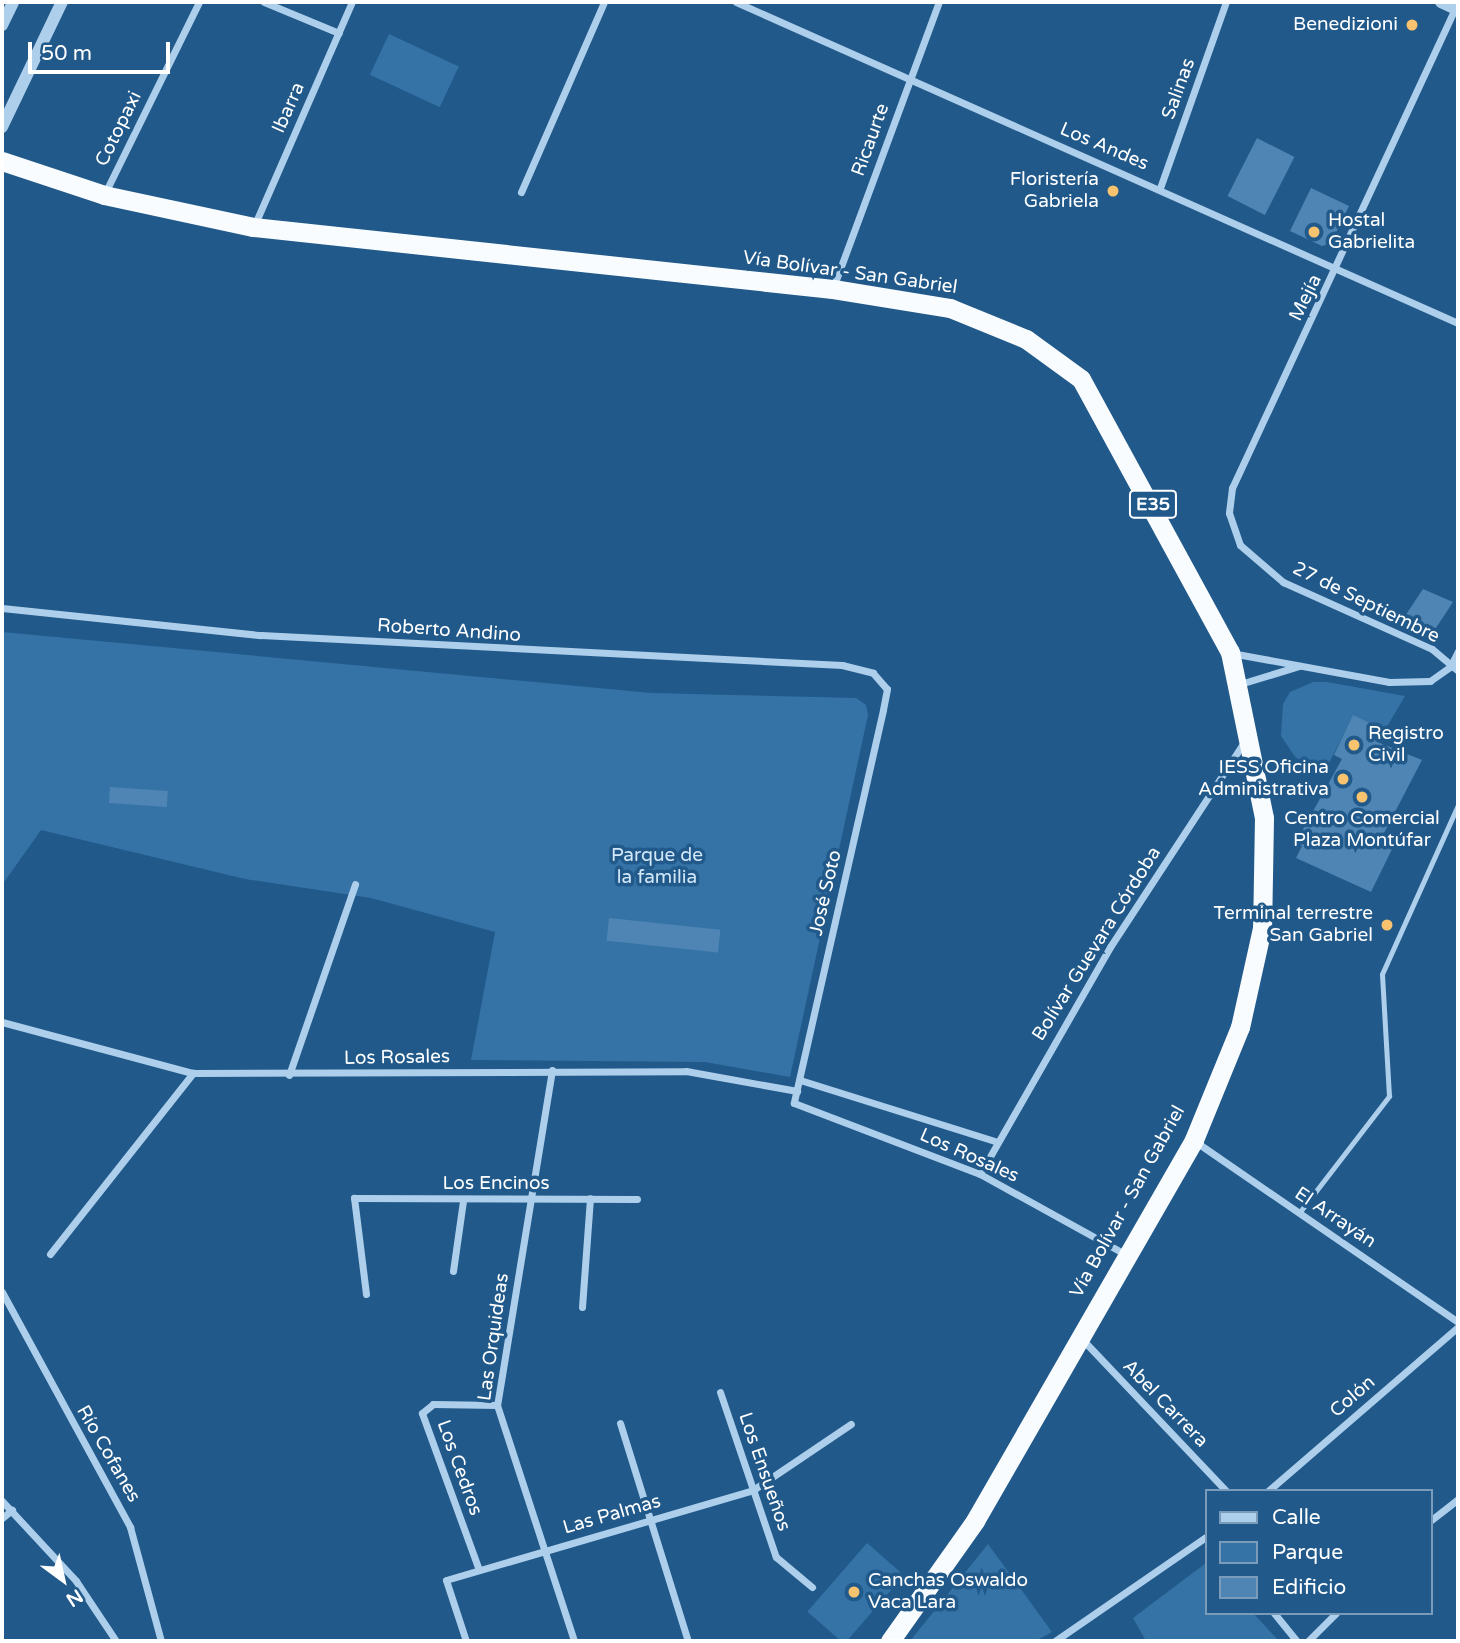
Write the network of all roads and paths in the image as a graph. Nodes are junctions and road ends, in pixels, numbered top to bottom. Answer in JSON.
{"nodes":[{"id":1,"x":13,"y":2,"type":"edge"},
{"id":2,"x":62,"y":2,"type":"edge"},
{"id":3,"x":199,"y":2,"type":"edge"},
{"id":4,"x":264,"y":2,"type":"edge"},
{"id":5,"x":352,"y":2,"type":"edge"},
{"id":6,"x":604,"y":2,"type":"edge"},
{"id":7,"x":736,"y":2,"type":"edge"},
{"id":8,"x":939,"y":2,"type":"edge"},
{"id":9,"x":1226,"y":2,"type":"edge"},
{"id":10,"x":1441,"y":2,"type":"edge"},
{"id":11,"x":1457,"y":7,"type":"edge"},
{"id":12,"x":2,"y":25,"type":"edge"},
{"id":13,"x":339,"y":33,"type":"junction"},
{"id":14,"x":910,"y":81,"type":"junction"},
{"id":15,"x":2,"y":127,"type":"edge"},
{"id":16,"x":2,"y":161,"type":"edge"},
{"id":17,"x":1160,"y":188,"type":"junction"},
{"id":18,"x":521,"y":192,"type":"dead end"},
{"id":19,"x":104,"y":195,"type":"junction"},
{"id":20,"x":253,"y":228,"type":"junction"},
{"id":21,"x":1338,"y":267,"type":"junction"},
{"id":22,"x":833,"y":289,"type":"junction"},
{"id":23,"x":1458,"y":323,"type":"edge"},
{"id":24,"x":1260,"y":564,"type":"joint"},
{"id":25,"x":2,"y":608,"type":"edge"},
{"id":26,"x":1458,"y":651,"type":"edge"},
{"id":27,"x":1230,"y":652,"type":"junction"},
{"id":28,"x":1299,"y":666,"type":"junction"},
{"id":29,"x":1454,"y":669,"type":"edge"},
{"id":30,"x":1240,"y":684,"type":"junction"},
{"id":31,"x":887,"y":689,"type":"joint"},
{"id":32,"x":1250,"y":734,"type":"junction"},
{"id":33,"x":1458,"y":805,"type":"edge"},
{"id":34,"x":355,"y":884,"type":"dead end"},
{"id":35,"x":2,"y":1022,"type":"edge"},
{"id":36,"x":552,"y":1070,"type":"junction"},
{"id":37,"x":193,"y":1073,"type":"junction"},
{"id":38,"x":289,"y":1075,"type":"junction"},
{"id":39,"x":800,"y":1080,"type":"junction"},
{"id":40,"x":797,"y":1091,"type":"junction"},
{"id":41,"x":794,"y":1103,"type":"joint"},
{"id":42,"x":1194,"y":1140,"type":"junction"},
{"id":43,"x":996,"y":1141,"type":"junction"},
{"id":44,"x":980,"y":1174,"type":"junction"},
{"id":45,"x":590,"y":1198,"type":"junction"},
{"id":46,"x":637,"y":1199,"type":"dead end"},
{"id":47,"x":463,"y":1201,"type":"junction"},
{"id":48,"x":530,"y":1201,"type":"junction"},
{"id":49,"x":1299,"y":1213,"type":"junction"},
{"id":50,"x":50,"y":1254,"type":"dead end"},
{"id":51,"x":1125,"y":1254,"type":"junction"},
{"id":52,"x":453,"y":1271,"type":"dead end"},
{"id":53,"x":2,"y":1292,"type":"edge"},
{"id":54,"x":366,"y":1294,"type":"dead end"},
{"id":55,"x":582,"y":1307,"type":"dead end"},
{"id":56,"x":1458,"y":1325,"type":"edge"},
{"id":57,"x":1081,"y":1339,"type":"junction"},
{"id":58,"x":720,"y":1392,"type":"dead end"},
{"id":59,"x":497,"y":1405,"type":"junction"},
{"id":60,"x":620,"y":1423,"type":"dead end"},
{"id":61,"x":851,"y":1424,"type":"dead end"},
{"id":62,"x":1224,"y":1489,"type":"edge"},
{"id":63,"x":1270,"y":1489,"type":"edge"},
{"id":64,"x":753,"y":1490,"type":"junction"},
{"id":65,"x":1458,"y":1499,"type":"edge"},
{"id":66,"x":2,"y":1501,"type":"edge"},
{"id":67,"x":12,"y":1510,"type":"junction"},
{"id":68,"x":2,"y":1518,"type":"edge"},
{"id":69,"x":1432,"y":1519,"type":"edge"},
{"id":70,"x":651,"y":1520,"type":"junction"},
{"id":71,"x":1204,"y":1538,"type":"edge"},
{"id":72,"x":544,"y":1551,"type":"junction"},
{"id":73,"x":479,"y":1570,"type":"junction"},
{"id":74,"x":813,"y":1587,"type":"dead end"},
{"id":75,"x":1276,"y":1615,"type":"edge"},
{"id":76,"x":1334,"y":1615,"type":"edge"},
{"id":77,"x":116,"y":1641,"type":"edge"},
{"id":78,"x":161,"y":1641,"type":"edge"},
{"id":79,"x":466,"y":1641,"type":"edge"},
{"id":80,"x":574,"y":1641,"type":"edge"},
{"id":81,"x":688,"y":1641,"type":"edge"},
{"id":82,"x":890,"y":1641,"type":"edge"},
{"id":83,"x":1055,"y":1641,"type":"edge"},
{"id":84,"x":1297,"y":1641,"type":"edge"},
{"id":85,"x":1308,"y":1641,"type":"edge"}],
"edges":[{"from":1,"to":12,"type":"street"},
{"from":2,"to":15,"type":"street"},
{"from":3,"to":19,"type":"street","name":"Cotopaxi"},
{"from":4,"to":13,"type":"street"},
{"from":5,"to":13,"type":"street","name":"Ibarra"},
{"from":6,"to":18,"type":"street"},
{"from":7,"to":14,"type":"street","name":"Los Andes"},
{"from":8,"to":14,"type":"street","name":"Ricaurte"},
{"from":9,"to":17,"type":"street","name":"Salinas"},
{"from":10,"to":11,"type":"street"},
{"from":11,"to":21,"type":"street","name":"Mejía"},
{"from":13,"to":20,"type":"street","name":"Ibarra"},
{"from":14,"to":17,"type":"street","name":"Los Andes"},
{"from":14,"to":22,"type":"street","name":"Ricaurte"},
{"from":16,"to":19,"type":"highway","name":"Vía Bolívar - San Gabriel","number":"E35"},
{"from":17,"to":21,"type":"street","name":"Los Andes"},
{"from":19,"to":20,"type":"highway","name":"Vía Bolívar - San Gabriel","number":"E35"},
{"from":20,"to":22,"type":"highway","name":"Vía Bolívar - San Gabriel","number":"E35"},
{"from":21,"to":23,"type":"street","name":"Los Andes"},
{"from":21,"to":24,"type":"street","name":"Mejía"},
{"from":22,"to":27,"type":"highway","name":"Vía Bolívar - San Gabriel","number":"E35"},
{"from":24,"to":29,"type":"street","name":"27 de Septiembre"},
{"from":25,"to":31,"type":"street","name":"Roberto Andino"},
{"from":26,"to":29,"type":"street"},
{"from":27,"to":28,"type":"street"},
{"from":27,"to":30,"type":"highway","name":"Vía Bolívar - San Gabriel","number":"E35"},
{"from":28,"to":29,"type":"street"},
{"from":28,"to":30,"type":"street"},
{"from":30,"to":32,"type":"highway","name":"Vía Bolívar - San Gabriel","number":"E35"},
{"from":31,"to":39,"type":"street","name":"José Soto"},
{"from":32,"to":42,"type":"highway","name":"Vía Bolívar - San Gabriel","number":"E35"},
{"from":32,"to":43,"type":"street","name":"Bolívar Guevara Córdoba"},
{"from":33,"to":49,"type":"lane"},
{"from":34,"to":38,"type":"street"},
{"from":35,"to":37,"type":"street","name":"Los Rosales"},
{"from":36,"to":38,"type":"street","name":"Los Rosales"},
{"from":36,"to":40,"type":"street","name":"Los Rosales"},
{"from":36,"to":48,"type":"street","name":"Las Orquideas"},
{"from":37,"to":38,"type":"street","name":"Los Rosales"},
{"from":37,"to":50,"type":"street"},
{"from":39,"to":40,"type":"street","name":"José Soto"},
{"from":39,"to":43,"type":"street"},
{"from":40,"to":41,"type":"street","name":"José Soto"},
{"from":41,"to":44,"type":"street","name":"Los Rosales"},
{"from":42,"to":49,"type":"street","name":"El Arrayán"},
{"from":42,"to":51,"type":"highway","name":"Vía Bolívar - San Gabriel","number":"E35"},
{"from":43,"to":44,"type":"street","name":"Bolívar Guevara Córdoba"},
{"from":44,"to":51,"type":"street","name":"Los Rosales"},
{"from":45,"to":46,"type":"street","name":"Los Encinos"},
{"from":45,"to":48,"type":"street","name":"Los Encinos"},
{"from":45,"to":55,"type":"street"},
{"from":47,"to":48,"type":"street","name":"Los Encinos"},
{"from":47,"to":52,"type":"street"},
{"from":47,"to":54,"type":"street","name":"Los Encinos"},
{"from":48,"to":59,"type":"street","name":"Las Orquideas"},
{"from":49,"to":56,"type":"street","name":"El Arrayán"},
{"from":51,"to":57,"type":"highway","name":"Vía Bolívar - San Gabriel","number":"E35"},
{"from":53,"to":78,"type":"street","name":"Río Cofanes"},
{"from":56,"to":63,"type":"street","name":"Colón"},
{"from":57,"to":62,"type":"street","name":"Abel Carrera"},
{"from":57,"to":82,"type":"highway","name":"Vía Bolívar - San Gabriel","number":"E35"},
{"from":58,"to":64,"type":"street","name":"Los Ensueños"},
{"from":59,"to":72,"type":"street","name":"Las Orquideas"},
{"from":59,"to":73,"type":"street","name":"Los Cedros"},
{"from":60,"to":70,"type":"street"},
{"from":61,"to":64,"type":"street","name":"Las Palmas"},
{"from":64,"to":70,"type":"street","name":"Las Palmas"},
{"from":64,"to":74,"type":"street","name":"Los Ensueños"},
{"from":65,"to":69,"type":"street"},
{"from":66,"to":67,"type":"street"},
{"from":67,"to":68,"type":"street"},
{"from":67,"to":77,"type":"street"},
{"from":70,"to":72,"type":"street","name":"Las Palmas"},
{"from":70,"to":81,"type":"street"},
{"from":71,"to":83,"type":"street"},
{"from":72,"to":73,"type":"street","name":"Las Palmas"},
{"from":72,"to":80,"type":"street","name":"Las Orquideas"},
{"from":73,"to":79,"type":"street","name":"Las Palmas"},
{"from":75,"to":84,"type":"street"},
{"from":76,"to":85,"type":"street"}]}
